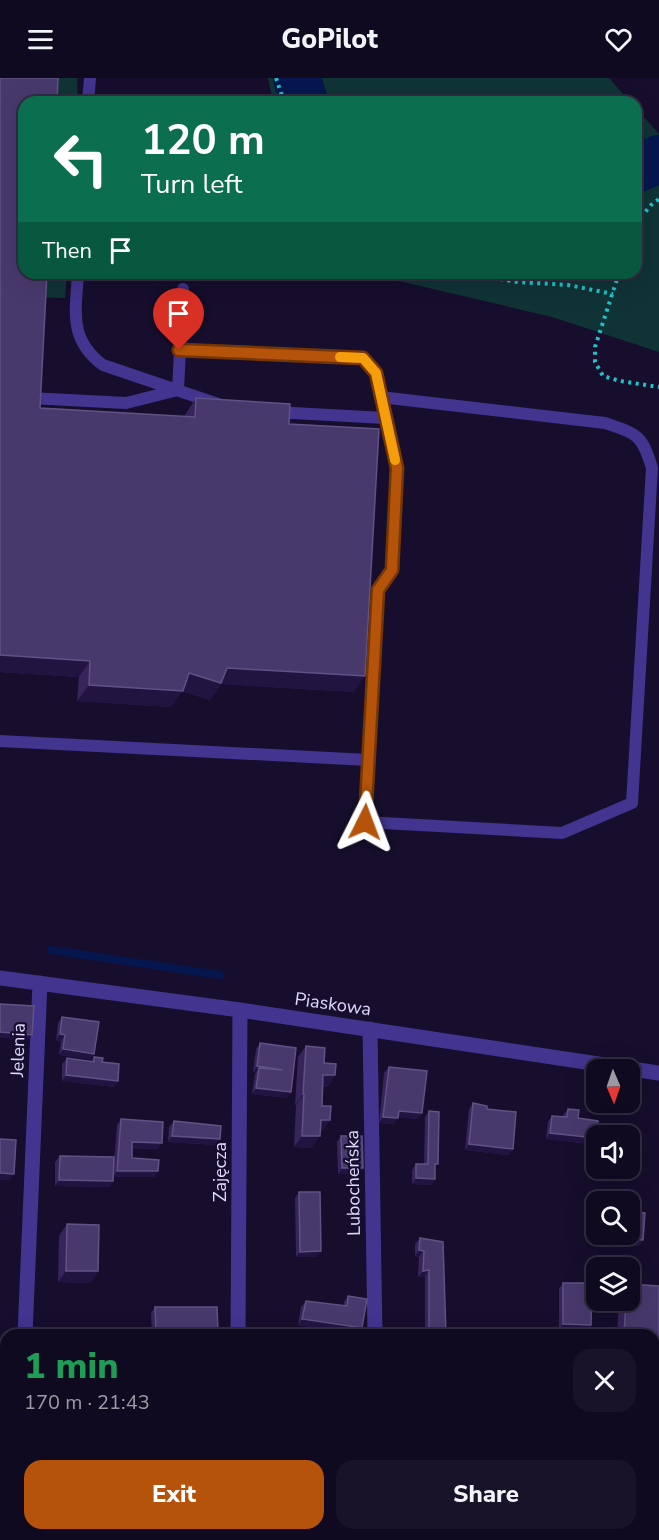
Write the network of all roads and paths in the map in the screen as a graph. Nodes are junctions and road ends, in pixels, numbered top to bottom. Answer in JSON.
{"nodes":[{"id":1,"x":90,"y":78,"type":"edge"},
{"id":2,"x":276,"y":78,"type":"edge"},
{"id":3,"x":88,"y":96,"type":"edge"},
{"id":4,"x":282,"y":96,"type":"edge"},
{"id":5,"x":659,"y":199,"type":"edge"},
{"id":6,"x":642,"y":216,"type":"edge"},
{"id":7,"x":78,"y":279,"type":"edge"},
{"id":8,"x":500,"y":279,"type":"edge"},
{"id":9,"x":617,"y":279,"type":"edge"},
{"id":10,"x":183,"y":289,"type":"dead end"},
{"id":11,"x":613,"y":294,"type":"junction"},
{"id":12,"x":179,"y":350,"type":"junction"},
{"id":13,"x":659,"y":387,"type":"edge"},
{"id":14,"x":177,"y":390,"type":"junction"},
{"id":15,"x":380,"y":397,"type":"junction"},
{"id":16,"x":30,"y":398,"type":"edge"},
{"id":17,"x":227,"y":407,"type":"edge"},
{"id":18,"x":259,"y":411,"type":"edge"},
{"id":19,"x":385,"y":418,"type":"junction"},
{"id":20,"x":0,"y":741,"type":"edge"},
{"id":21,"x":368,"y":760,"type":"junction"},
{"id":22,"x":0,"y":978,"type":"edge"},
{"id":23,"x":40,"y":983,"type":"junction"},
{"id":24,"x":240,"y":1010,"type":"junction"},
{"id":25,"x":370,"y":1029,"type":"junction"},
{"id":26,"x":659,"y":1073,"type":"edge"},
{"id":27,"x":25,"y":1329,"type":"edge"},
{"id":28,"x":238,"y":1329,"type":"edge"},
{"id":29,"x":375,"y":1329,"type":"edge"}],
"edges":[{"from":1,"to":3,"type":"lane"},
{"from":2,"to":4,"type":"path"},
{"from":5,"to":6,"type":"path"},
{"from":7,"to":14,"type":"lane"},
{"from":8,"to":11,"type":"path"},
{"from":9,"to":11,"type":"path"},
{"from":10,"to":12,"type":"lane"},
{"from":11,"to":13,"type":"path"},
{"from":12,"to":14,"type":"lane"},
{"from":12,"to":15,"type":"lane"},
{"from":14,"to":16,"type":"lane"},
{"from":14,"to":17,"type":"lane"},
{"from":15,"to":19,"type":"lane"},
{"from":15,"to":21,"type":"lane"},
{"from":18,"to":19,"type":"lane"},
{"from":19,"to":21,"type":"lane"},
{"from":20,"to":21,"type":"lane"},
{"from":22,"to":23,"type":"street","name":"Piaskowa"},
{"from":23,"to":24,"type":"street","name":"Piaskowa"},
{"from":23,"to":27,"type":"street","name":"Jelenia"},
{"from":24,"to":25,"type":"street","name":"Piaskowa"},
{"from":24,"to":28,"type":"street","name":"Zajęcza"},
{"from":25,"to":26,"type":"street","name":"Piaskowa"},
{"from":25,"to":29,"type":"street","name":"Lubocheńska"}]}
